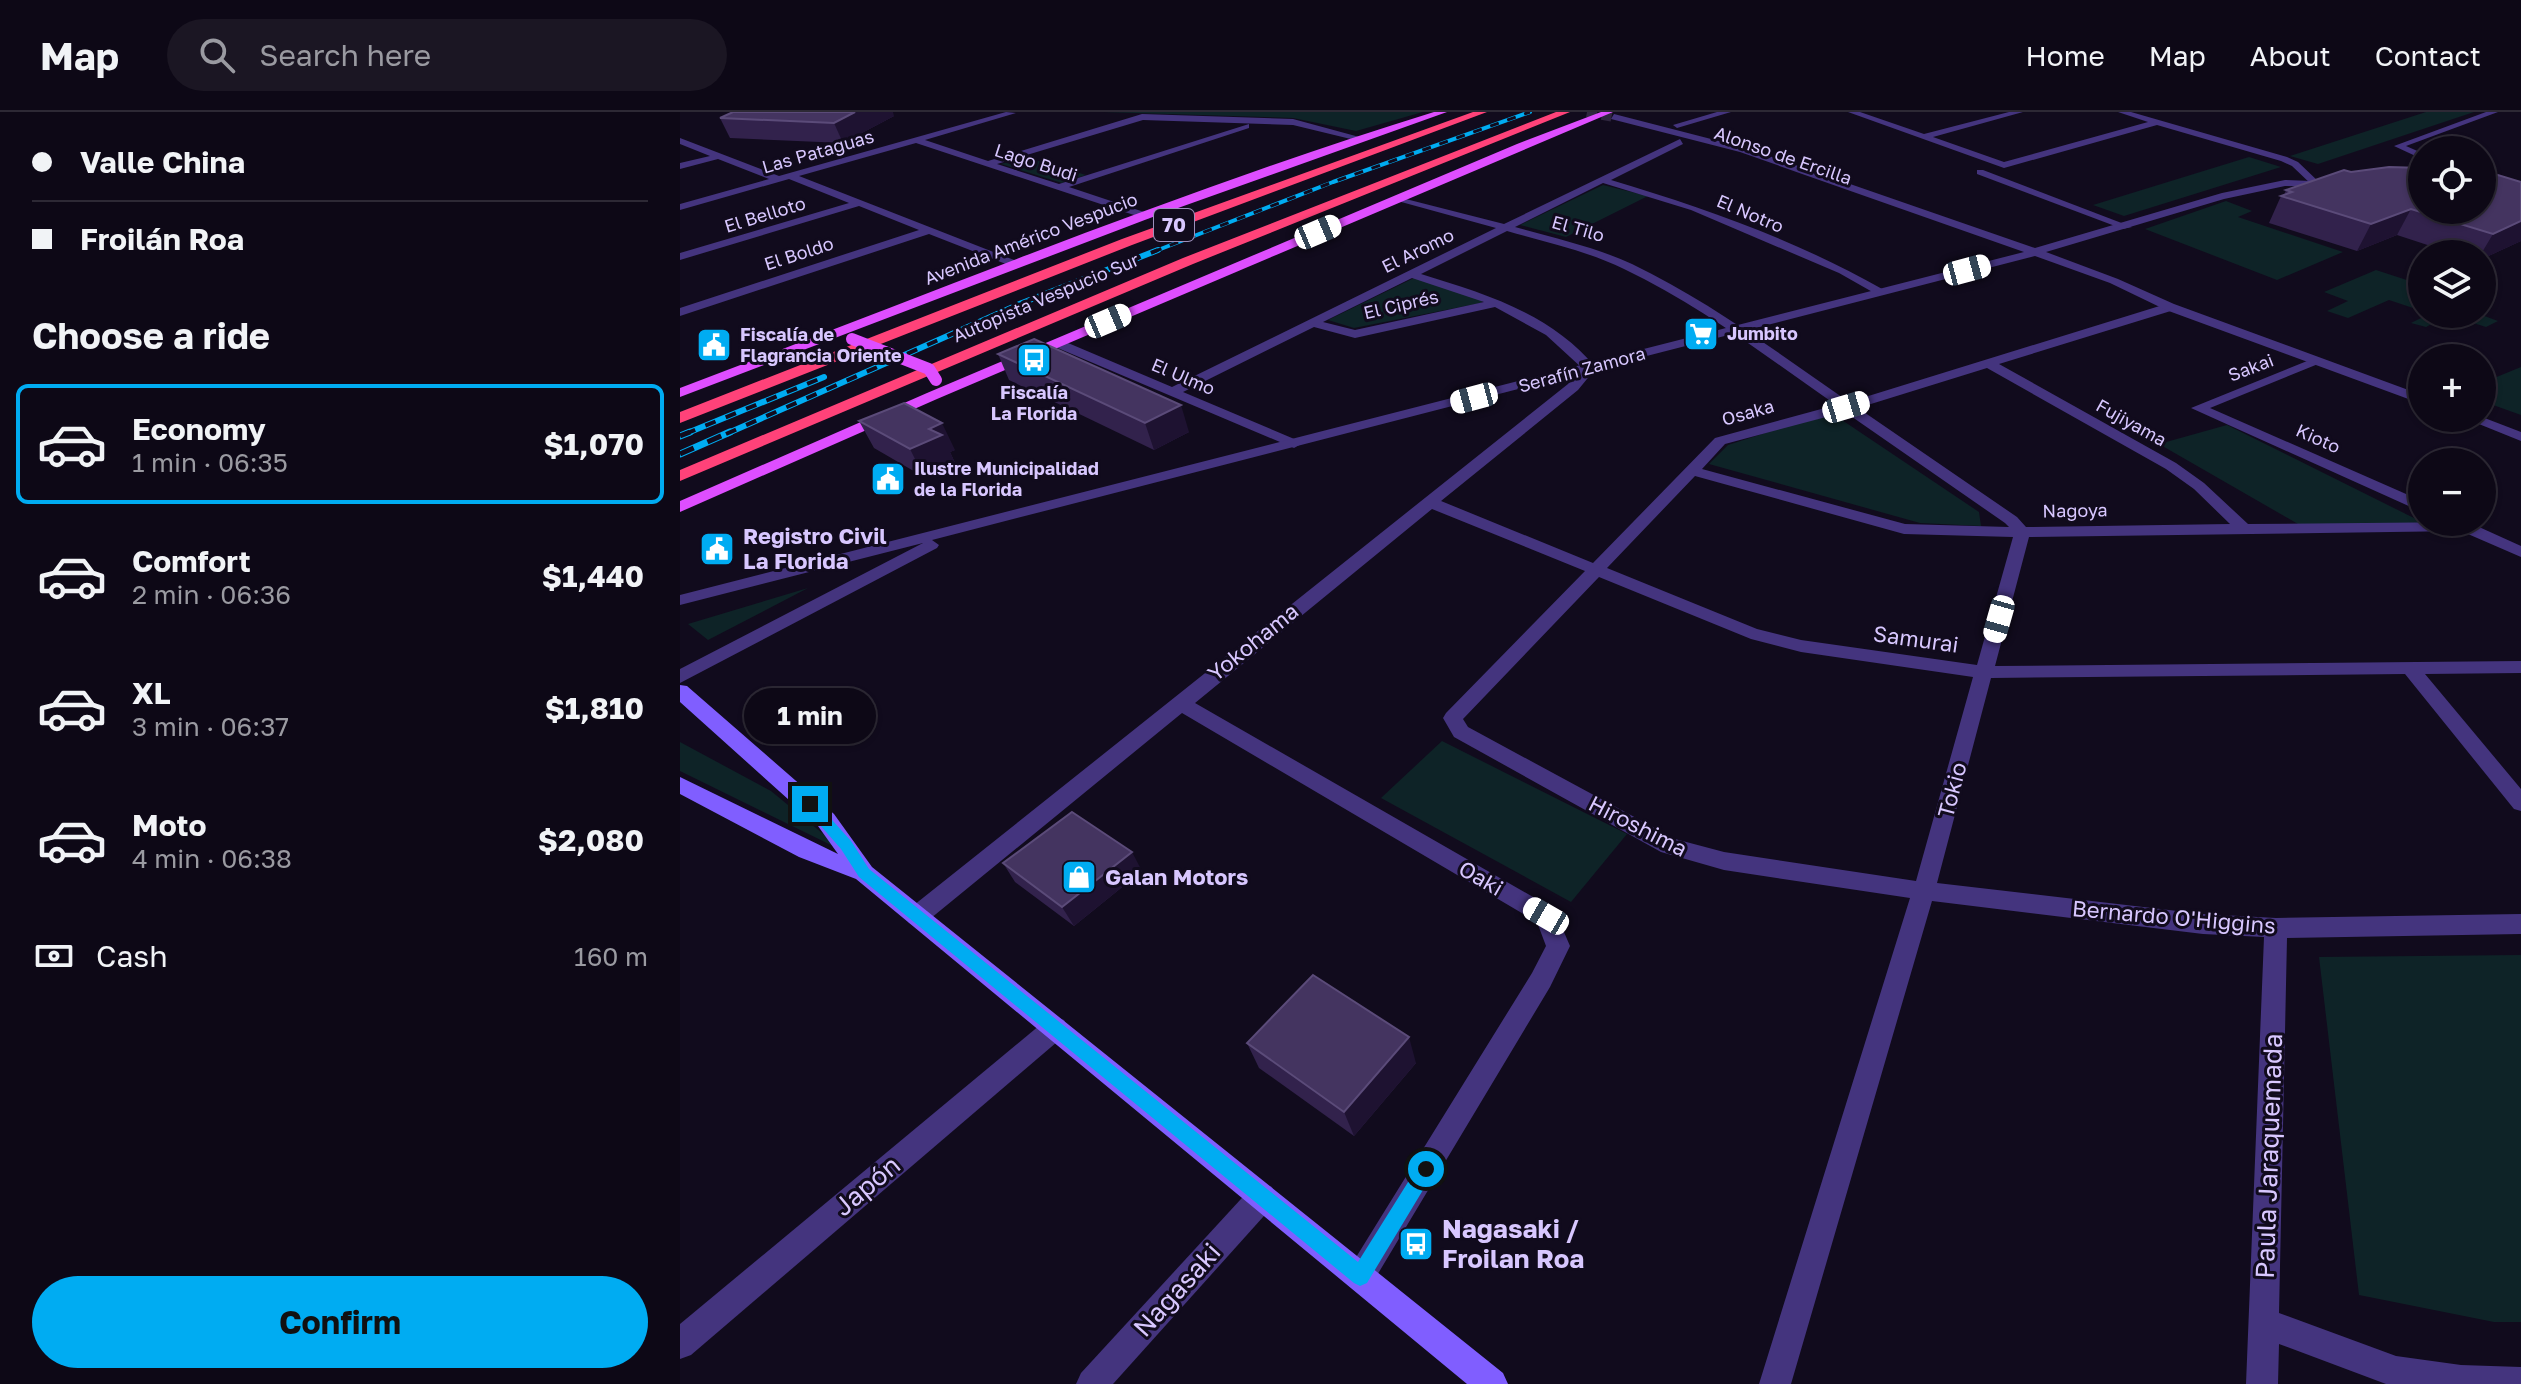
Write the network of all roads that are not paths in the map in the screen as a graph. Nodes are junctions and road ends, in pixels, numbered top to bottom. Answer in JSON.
{"nodes":[{"id":1,"x":1443,"y":112,"type":"edge"},
{"id":2,"x":1452,"y":112,"type":"edge"},
{"id":3,"x":1482,"y":112,"type":"edge"},
{"id":4,"x":1565,"y":112,"type":"edge"},
{"id":5,"x":1626,"y":112,"type":"edge"},
{"id":6,"x":1727,"y":112,"type":"edge"},
{"id":7,"x":1853,"y":112,"type":"edge"},
{"id":8,"x":2019,"y":112,"type":"edge"},
{"id":9,"x":2122,"y":112,"type":"edge"},
{"id":10,"x":2494,"y":112,"type":"edge"},
{"id":11,"x":1012,"y":113,"type":"edge"},
{"id":12,"x":1612,"y":114,"type":"edge"},
{"id":13,"x":2159,"y":117,"type":"edge"},
{"id":14,"x":1591,"y":119,"type":"junction"},
{"id":15,"x":1262,"y":121,"type":"junction"},
{"id":16,"x":1677,"y":125,"type":"junction"},
{"id":17,"x":1544,"y":136,"type":"junction"},
{"id":18,"x":2426,"y":136,"type":"edge"},
{"id":19,"x":1923,"y":137,"type":"junction"},
{"id":20,"x":1359,"y":138,"type":"junction"},
{"id":21,"x":680,"y":141,"type":"edge"},
{"id":22,"x":917,"y":141,"type":"junction"},
{"id":23,"x":1680,"y":142,"type":"junction"},
{"id":24,"x":2408,"y":142,"type":"edge"},
{"id":25,"x":2408,"y":150,"type":"edge"},
{"id":26,"x":1359,"y":155,"type":"junction"},
{"id":27,"x":719,"y":156,"type":"junction"},
{"id":28,"x":988,"y":164,"type":"junction"},
{"id":29,"x":680,"y":166,"type":"edge"},
{"id":30,"x":1980,"y":172,"type":"dead end"},
{"id":31,"x":784,"y":178,"type":"junction"},
{"id":32,"x":2496,"y":178,"type":"edge"},
{"id":33,"x":1602,"y":180,"type":"junction"},
{"id":34,"x":2312,"y":180,"type":"junction"},
{"id":35,"x":2341,"y":181,"type":"edge"},
{"id":36,"x":1060,"y":187,"type":"junction"},
{"id":37,"x":2496,"y":188,"type":"edge"},
{"id":38,"x":2521,"y":189,"type":"edge"},
{"id":39,"x":1398,"y":198,"type":"junction"},
{"id":40,"x":859,"y":203,"type":"junction"},
{"id":41,"x":680,"y":207,"type":"edge"},
{"id":42,"x":1917,"y":213,"type":"junction"},
{"id":43,"x":1146,"y":216,"type":"junction"},
{"id":44,"x":1505,"y":228,"type":"junction"},
{"id":45,"x":2124,"y":228,"type":"junction"},
{"id":46,"x":930,"y":230,"type":"junction"},
{"id":47,"x":1261,"y":231,"type":"junction"},
{"id":48,"x":1978,"y":233,"type":"junction"},
{"id":49,"x":1962,"y":235,"type":"junction"},
{"id":50,"x":2034,"y":252,"type":"junction"},
{"id":51,"x":2047,"y":256,"type":"junction"},
{"id":52,"x":680,"y":257,"type":"edge"},
{"id":53,"x":2018,"y":257,"type":"junction"},
{"id":54,"x":1015,"y":264,"type":"junction"},
{"id":55,"x":1411,"y":274,"type":"junction"},
{"id":56,"x":1880,"y":292,"type":"junction"},
{"id":57,"x":1498,"y":302,"type":"junction"},
{"id":58,"x":2170,"y":307,"type":"junction"},
{"id":59,"x":680,"y":312,"type":"edge"},
{"id":60,"x":1312,"y":323,"type":"junction"},
{"id":61,"x":1734,"y":330,"type":"junction"},
{"id":62,"x":813,"y":341,"type":"junction"},
{"id":63,"x":1057,"y":343,"type":"junction"},
{"id":64,"x":2317,"y":362,"type":"junction"},
{"id":65,"x":1988,"y":363,"type":"junction"},
{"id":66,"x":1589,"y":368,"type":"junction"},
{"id":67,"x":934,"y":388,"type":"junction"},
{"id":68,"x":1172,"y":392,"type":"junction"},
{"id":69,"x":680,"y":393,"type":"edge"},
{"id":70,"x":2408,"y":395,"type":"edge"},
{"id":71,"x":1846,"y":407,"type":"junction"},
{"id":72,"x":2198,"y":408,"type":"joint"},
{"id":73,"x":680,"y":418,"type":"edge"},
{"id":74,"x":2496,"y":428,"type":"edge"},
{"id":75,"x":2521,"y":437,"type":"edge"},
{"id":76,"x":1294,"y":444,"type":"junction"},
{"id":77,"x":1694,"y":471,"type":"junction"},
{"id":78,"x":680,"y":476,"type":"edge"},
{"id":79,"x":2408,"y":501,"type":"edge"},
{"id":80,"x":1429,"y":502,"type":"junction"},
{"id":81,"x":680,"y":507,"type":"edge"},
{"id":82,"x":2408,"y":525,"type":"edge"},
{"id":83,"x":959,"y":530,"type":"junction"},
{"id":84,"x":2245,"y":530,"type":"junction"},
{"id":85,"x":2022,"y":532,"type":"junction"},
{"id":86,"x":2486,"y":536,"type":"edge"},
{"id":87,"x":2521,"y":552,"type":"edge"},
{"id":88,"x":1596,"y":570,"type":"junction"},
{"id":89,"x":680,"y":600,"type":"edge"},
{"id":90,"x":2521,"y":667,"type":"edge"},
{"id":91,"x":2410,"y":668,"type":"junction"},
{"id":92,"x":1984,"y":672,"type":"junction"},
{"id":93,"x":680,"y":677,"type":"edge"},
{"id":94,"x":680,"y":691,"type":"edge"},
{"id":95,"x":1179,"y":702,"type":"junction"},
{"id":96,"x":1461,"y":732,"type":"joint"},
{"id":97,"x":680,"y":785,"type":"edge"},
{"id":98,"x":2521,"y":803,"type":"edge"},
{"id":99,"x":864,"y":873,"type":"junction"},
{"id":100,"x":1924,"y":891,"type":"junction"},
{"id":101,"x":917,"y":916,"type":"junction"},
{"id":102,"x":2521,"y":924,"type":"edge"},
{"id":103,"x":2276,"y":928,"type":"junction"},
{"id":104,"x":1055,"y":1028,"type":"junction"},
{"id":105,"x":1262,"y":1197,"type":"junction"},
{"id":106,"x":1360,"y":1277,"type":"junction"},
{"id":107,"x":2264,"y":1323,"type":"junction"},
{"id":108,"x":680,"y":1344,"type":"edge"},
{"id":109,"x":2521,"y":1383,"type":"edge"},
{"id":110,"x":1092,"y":1384,"type":"edge"},
{"id":111,"x":1492,"y":1384,"type":"edge"},
{"id":112,"x":1775,"y":1384,"type":"edge"},
{"id":113,"x":2262,"y":1384,"type":"edge"}],
"edges":[{"from":1,"to":20,"type":"main road","name":"Avenida Américo Vespucio"},
{"from":2,"to":26,"type":"highway"},
{"from":3,"to":26,"type":"highway","name":"Autopista Vespucio Sur","number":"70"},
{"from":4,"to":47,"type":"highway","name":"Autopista Vespucio Sur","number":"70"},
{"from":5,"to":16,"type":"street","name":"Alonso de Ercilla"},
{"from":6,"to":16,"type":"street"},
{"from":7,"to":19,"type":"street"},
{"from":8,"to":19,"type":"street"},
{"from":9,"to":13,"type":"street"},
{"from":10,"to":18,"type":"street"},
{"from":11,"to":22,"type":"street","name":"Las Pataguas"},
{"from":12,"to":14,"type":"main road"},
{"from":12,"to":42,"type":"street","name":"Alonso de Ercilla"},
{"from":13,"to":19,"type":"street"},
{"from":13,"to":34,"type":"street"},
{"from":14,"to":17,"type":"main road"},
{"from":14,"to":23,"type":"street","name":"Alonso de Ercilla"},
{"from":15,"to":20,"type":"street"},
{"from":15,"to":28,"type":"street"},
{"from":15,"to":36,"type":"street"},
{"from":16,"to":48,"type":"street","name":"Alonso de Ercilla"},
{"from":17,"to":39,"type":"main road"},
{"from":17,"to":47,"type":"highway"},
{"from":20,"to":43,"type":"main road","name":"Avenida Américo Vespucio"},
{"from":21,"to":27,"type":"street"},
{"from":22,"to":28,"type":"street","name":"Lago Budi"},
{"from":22,"to":31,"type":"street","name":"Las Pataguas"},
{"from":23,"to":33,"type":"street","name":"El Aromo"},
{"from":23,"to":49,"type":"street","name":"Alonso de Ercilla"},
{"from":24,"to":25,"type":"street"},
{"from":26,"to":73,"type":"highway","name":"Autopista Vespucio Sur","number":"70"},
{"from":27,"to":29,"type":"street"},
{"from":27,"to":31,"type":"street"},
{"from":28,"to":36,"type":"street","name":"Lago Budi"},
{"from":30,"to":45,"type":"street"},
{"from":31,"to":40,"type":"street"},
{"from":31,"to":41,"type":"street","name":"Las Pataguas"},
{"from":32,"to":38,"type":"street"},
{"from":33,"to":44,"type":"street","name":"El Aromo"},
{"from":33,"to":56,"type":"street","name":"El Notro"},
{"from":34,"to":35,"type":"street","name":"Serafín Zamora"},
{"from":34,"to":45,"type":"street","name":"Serafín Zamora"},
{"from":36,"to":43,"type":"street","name":"Lago Budi"},
{"from":37,"to":38,"type":"street"},
{"from":39,"to":44,"type":"street","name":"El Tilo"},
{"from":39,"to":63,"type":"main road"},
{"from":40,"to":46,"type":"street"},
{"from":40,"to":52,"type":"street","name":"El Belloto"},
{"from":42,"to":48,"type":"street","name":"Alonso de Ercilla"},
{"from":42,"to":49,"type":"street","name":"Alonso de Ercilla"},
{"from":43,"to":54,"type":"main road","name":"Avenida Américo Vespucio"},
{"from":44,"to":55,"type":"street","name":"El Aromo"},
{"from":44,"to":61,"type":"street","name":"El Tilo"},
{"from":45,"to":50,"type":"street","name":"Serafín Zamora"},
{"from":45,"to":51,"type":"street","name":"Serafín Zamora"},
{"from":46,"to":54,"type":"street"},
{"from":46,"to":59,"type":"street","name":"El Boldo"},
{"from":47,"to":78,"type":"highway","name":"Autopista Vespucio Sur","number":"70"},
{"from":48,"to":50,"type":"street","name":"Alonso de Ercilla"},
{"from":49,"to":53,"type":"street","name":"Alonso de Ercilla"},
{"from":50,"to":51,"type":"street","name":"Alonso de Ercilla"},
{"from":50,"to":53,"type":"street","name":"Serafín Zamora"},
{"from":51,"to":53,"type":"street","name":"Serafín Zamora"},
{"from":51,"to":58,"type":"street","name":"Alonso de Ercilla"},
{"from":53,"to":56,"type":"street","name":"Serafín Zamora"},
{"from":53,"to":58,"type":"street","name":"Alonso de Ercilla"},
{"from":54,"to":62,"type":"main road","name":"Avenida Américo Vespucio"},
{"from":55,"to":57,"type":"street","name":"El Ciprés"},
{"from":55,"to":60,"type":"street","name":"El Aromo"},
{"from":56,"to":61,"type":"street","name":"Serafín Zamora"},
{"from":57,"to":60,"type":"street","name":"El Ciprés"},
{"from":57,"to":66,"type":"street","name":"El Ciprés"},
{"from":58,"to":64,"type":"street","name":"Alonso de Ercilla"},
{"from":58,"to":65,"type":"street","name":"Osaka"},
{"from":60,"to":68,"type":"street","name":"El Aromo"},
{"from":61,"to":66,"type":"street","name":"Serafín Zamora"},
{"from":61,"to":71,"type":"street"},
{"from":62,"to":67,"type":"main road","bridge":true},
{"from":62,"to":69,"type":"main road","name":"Avenida Américo Vespucio"},
{"from":63,"to":67,"type":"main road"},
{"from":63,"to":68,"type":"street","name":"El Ulmo"},
{"from":64,"to":70,"type":"street","name":"Alonso de Ercilla"},
{"from":64,"to":72,"type":"street","name":"Sakai"},
{"from":65,"to":71,"type":"street","name":"Osaka"},
{"from":65,"to":84,"type":"street","name":"Fujiyama"},
{"from":66,"to":76,"type":"street","name":"Serafín Zamora"},
{"from":66,"to":80,"type":"street","name":"Yokohama"},
{"from":67,"to":81,"type":"main road"},
{"from":68,"to":76,"type":"street","name":"El Ulmo"},
{"from":71,"to":77,"type":"street","name":"Osaka"},
{"from":71,"to":85,"type":"street"},
{"from":72,"to":79,"type":"street","name":"Kioto"},
{"from":74,"to":75,"type":"street"},
{"from":76,"to":83,"type":"street","name":"Serafín Zamora"},
{"from":77,"to":85,"type":"street","name":"Nagoya"},
{"from":77,"to":88,"type":"street","name":"Osaka"},
{"from":80,"to":88,"type":"street","name":"Samurai"},
{"from":80,"to":95,"type":"street","name":"Yokohama"},
{"from":82,"to":84,"type":"street","name":"Nagoya"},
{"from":83,"to":89,"type":"street","name":"Serafín Zamora"},
{"from":83,"to":93,"type":"street","name":"Serafín Zamora"},
{"from":84,"to":85,"type":"street","name":"Nagoya"},
{"from":85,"to":92,"type":"street","name":"Tokio"},
{"from":86,"to":87,"type":"street"},
{"from":88,"to":92,"type":"street","name":"Samurai"},
{"from":88,"to":96,"type":"street","name":"Osaka"},
{"from":90,"to":91,"type":"street","name":"Samurai"},
{"from":91,"to":92,"type":"street","name":"Samurai"},
{"from":91,"to":98,"type":"street"},
{"from":92,"to":100,"type":"street","name":"Tokio"},
{"from":94,"to":99,"type":"main road"},
{"from":95,"to":101,"type":"street","name":"Yokohama"},
{"from":95,"to":106,"type":"street","name":"Oaki"},
{"from":96,"to":100,"type":"street","name":"Hiroshima"},
{"from":97,"to":99,"type":"main road"},
{"from":99,"to":101,"type":"main road"},
{"from":100,"to":103,"type":"street","name":"Bernardo O'Higgins"},
{"from":100,"to":112,"type":"street","name":"Tokio"},
{"from":101,"to":104,"type":"main road"},
{"from":102,"to":103,"type":"street","name":"Bernardo O'Higgins"},
{"from":103,"to":107,"type":"street","name":"Paula Jaraquemada"},
{"from":104,"to":105,"type":"main road"},
{"from":104,"to":108,"type":"street","name":"Japón"},
{"from":105,"to":106,"type":"main road"},
{"from":105,"to":110,"type":"street","name":"Nagasaki"},
{"from":106,"to":111,"type":"main road"},
{"from":107,"to":109,"type":"street"},
{"from":107,"to":113,"type":"street","name":"Paula Jaraquemada"}]}
